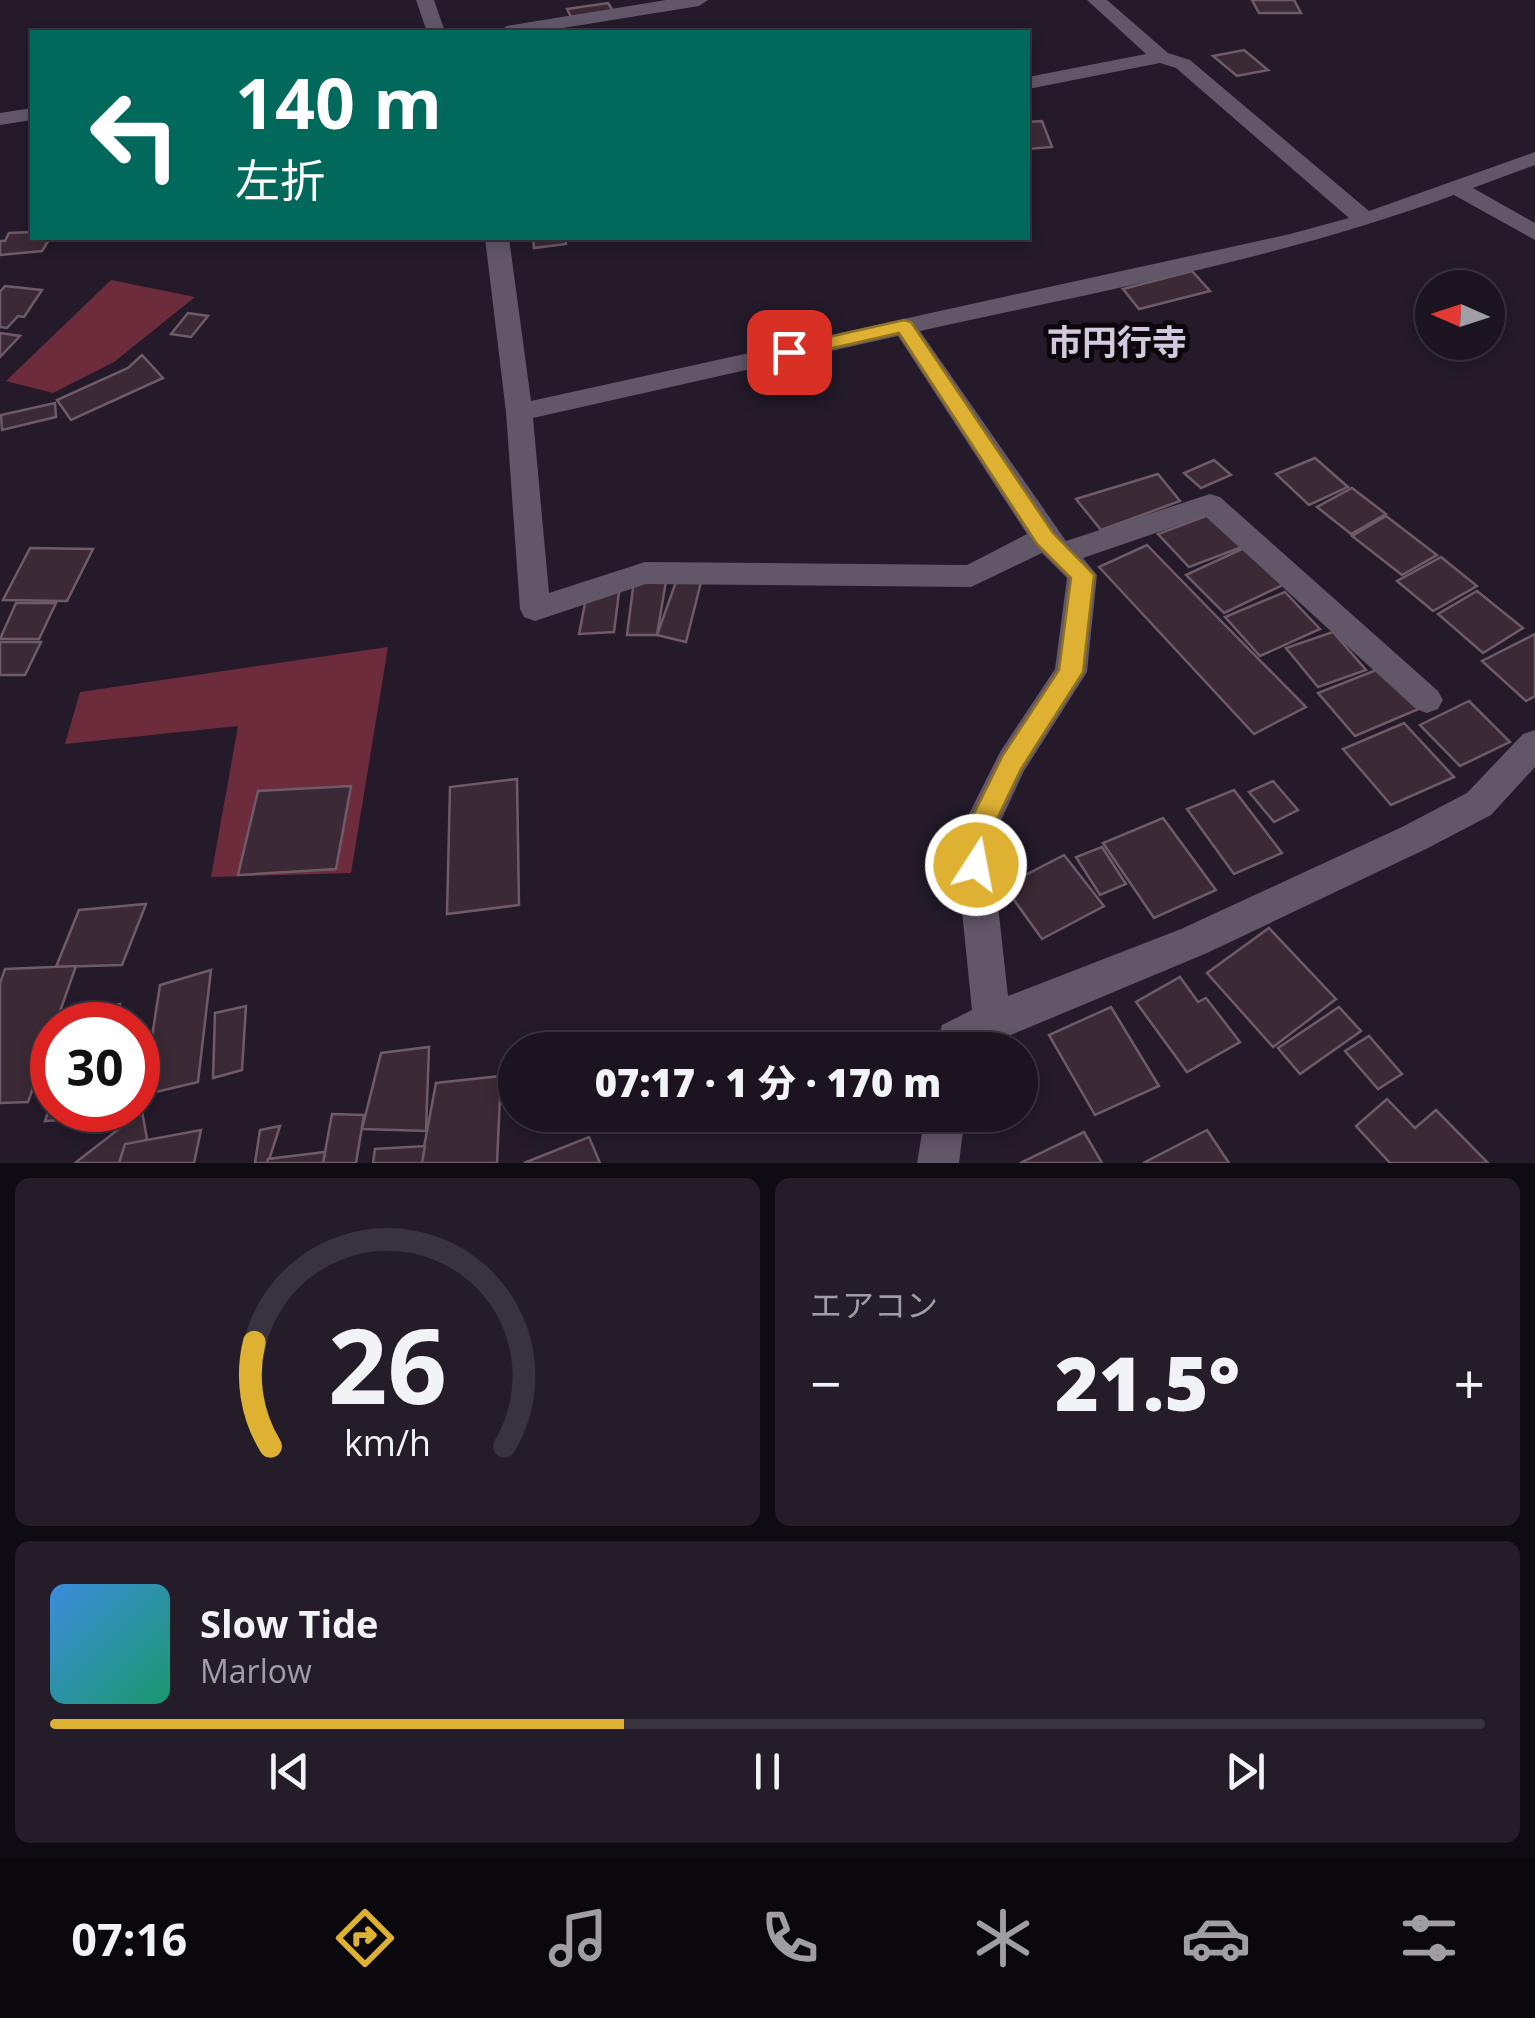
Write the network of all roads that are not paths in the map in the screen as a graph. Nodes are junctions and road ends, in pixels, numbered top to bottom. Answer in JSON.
{"nodes":[{"id":1,"x":426,"y":0,"type":"edge"},
{"id":2,"x":699,"y":0,"type":"edge"},
{"id":3,"x":1096,"y":0,"type":"edge"},
{"id":4,"x":435,"y":30,"type":"edge"},
{"id":5,"x":519,"y":30,"type":"edge"},
{"id":6,"x":1161,"y":57,"type":"junction"},
{"id":7,"x":1030,"y":83,"type":"edge"},
{"id":8,"x":30,"y":114,"type":"edge"},
{"id":9,"x":0,"y":119,"type":"edge"},
{"id":10,"x":1535,"y":158,"type":"edge"},
{"id":11,"x":1455,"y":187,"type":"junction"},
{"id":12,"x":1366,"y":220,"type":"junction"},
{"id":13,"x":1535,"y":233,"type":"edge"},
{"id":14,"x":498,"y":240,"type":"edge"},
{"id":15,"x":904,"y":326,"type":"junction"},
{"id":16,"x":520,"y":412,"type":"junction"},
{"id":17,"x":1053,"y":546,"type":"junction"},
{"id":18,"x":1427,"y":700,"type":"dead end"},
{"id":19,"x":1535,"y":744,"type":"edge"},
{"id":20,"x":992,"y":1021,"type":"junction"},
{"id":21,"x":964,"y":1032,"type":"edge"},
{"id":22,"x":943,"y":1132,"type":"edge"},
{"id":23,"x":938,"y":1163,"type":"edge"}],
"edges":[{"from":1,"to":4,"type":"street"},
{"from":2,"to":5,"type":"street"},
{"from":3,"to":6,"type":"street"},
{"from":6,"to":7,"type":"street"},
{"from":6,"to":12,"type":"street"},
{"from":8,"to":9,"type":"street"},
{"from":10,"to":11,"type":"street"},
{"from":11,"to":12,"type":"street"},
{"from":11,"to":13,"type":"street"},
{"from":12,"to":15,"type":"street"},
{"from":14,"to":16,"type":"street"},
{"from":15,"to":16,"type":"street"},
{"from":15,"to":17,"type":"street"},
{"from":16,"to":17,"type":"street"},
{"from":17,"to":18,"type":"street"},
{"from":17,"to":20,"type":"street"},
{"from":19,"to":20,"type":"street"},
{"from":20,"to":21,"type":"street"},
{"from":22,"to":23,"type":"street"}]}
